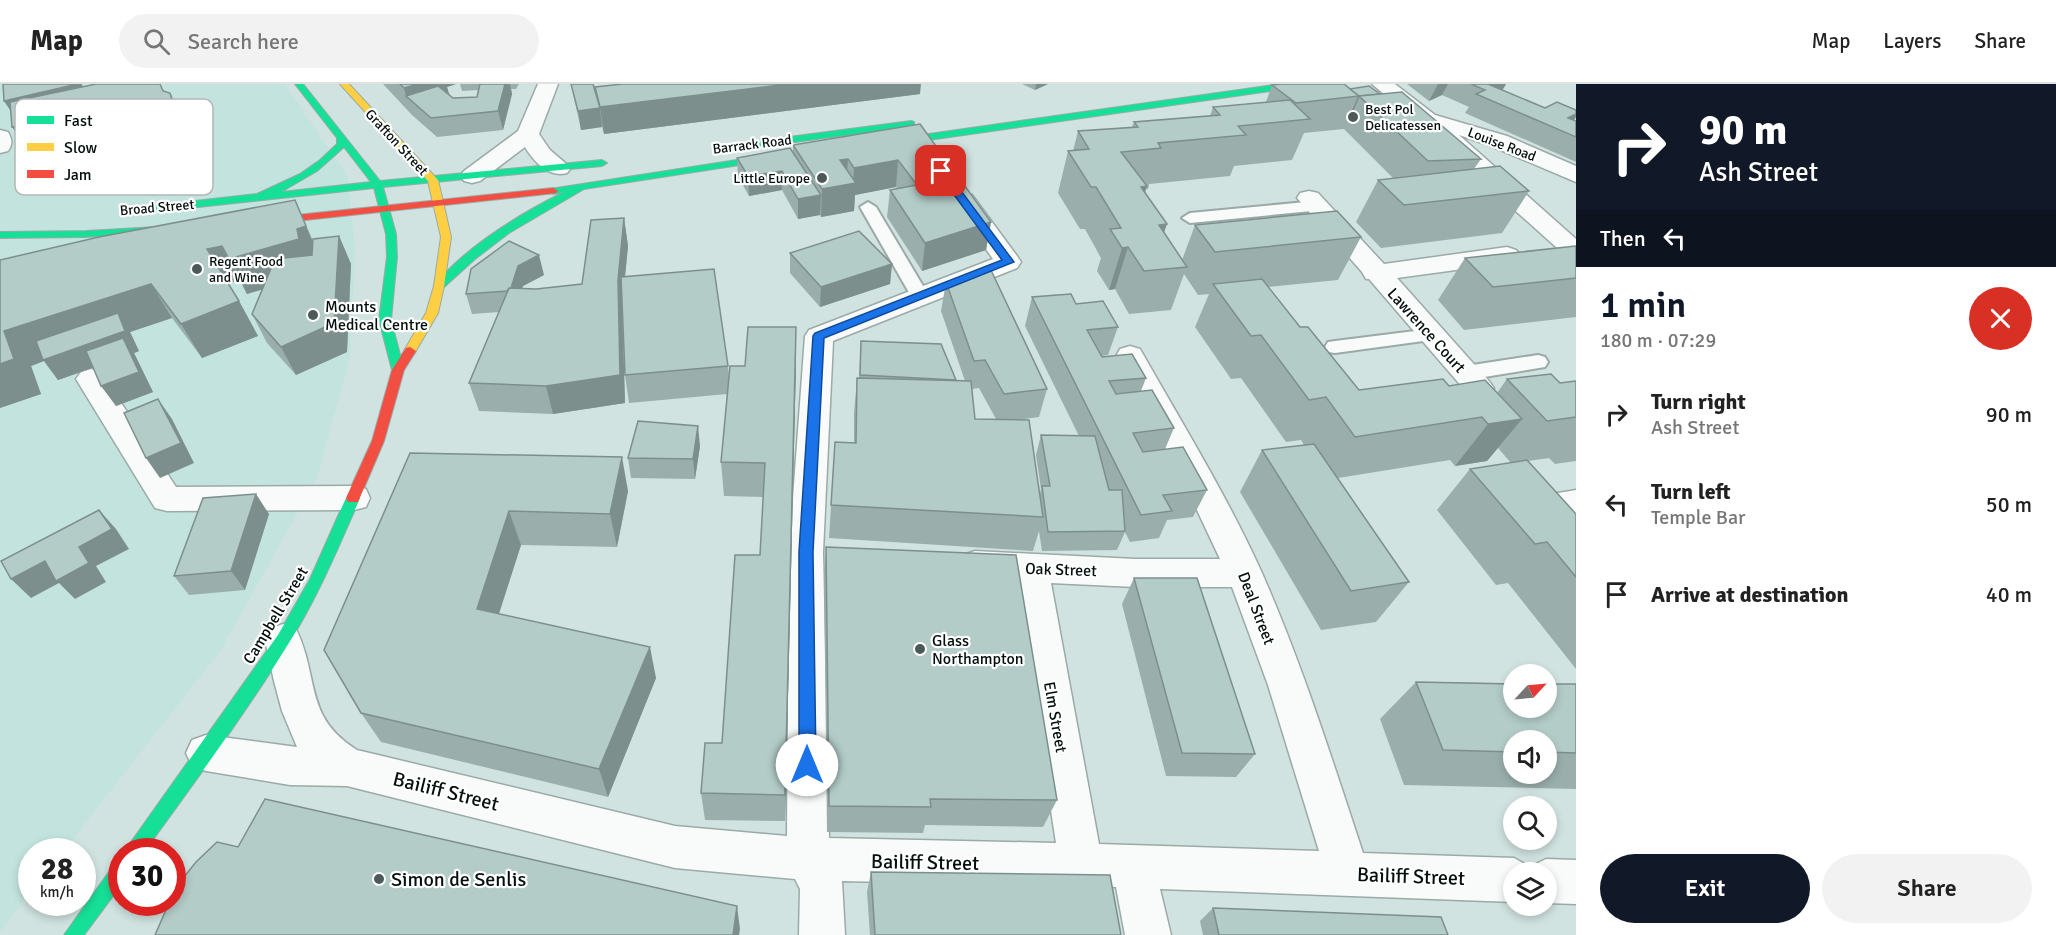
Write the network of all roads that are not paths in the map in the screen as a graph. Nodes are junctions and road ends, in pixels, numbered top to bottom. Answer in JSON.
{"nodes":[{"id":1,"x":299,"y":84,"type":"edge"},
{"id":2,"x":344,"y":84,"type":"edge"},
{"id":3,"x":548,"y":84,"type":"edge"},
{"id":4,"x":1298,"y":84,"type":"edge"},
{"id":5,"x":1382,"y":84,"type":"edge"},
{"id":6,"x":1100,"y":98,"type":"dead end"},
{"id":7,"x":963,"y":118,"type":"dead end"},
{"id":8,"x":1426,"y":118,"type":"junction"},
{"id":9,"x":930,"y":122,"type":"dead end"},
{"id":10,"x":528,"y":134,"type":"junction"},
{"id":11,"x":0,"y":137,"type":"edge"},
{"id":12,"x":341,"y":137,"type":"junction"},
{"id":13,"x":873,"y":145,"type":"edge"},
{"id":14,"x":0,"y":146,"type":"edge"},
{"id":15,"x":733,"y":147,"type":"dead end"},
{"id":16,"x":790,"y":155,"type":"edge"},
{"id":17,"x":615,"y":162,"type":"dead end"},
{"id":18,"x":559,"y":168,"type":"junction"},
{"id":19,"x":1576,"y":175,"type":"edge"},
{"id":20,"x":472,"y":176,"type":"junction"},
{"id":21,"x":433,"y":180,"type":"junction"},
{"id":22,"x":948,"y":180,"type":"edge"},
{"id":23,"x":378,"y":185,"type":"junction"},
{"id":24,"x":580,"y":188,"type":"junction"},
{"id":25,"x":259,"y":197,"type":"junction"},
{"id":26,"x":1313,"y":202,"type":"joint"},
{"id":27,"x":441,"y":205,"type":"junction"},
{"id":28,"x":868,"y":207,"type":"dead end"},
{"id":29,"x":385,"y":210,"type":"junction"},
{"id":30,"x":120,"y":211,"type":"dead end"},
{"id":31,"x":1190,"y":218,"type":"dead end"},
{"id":32,"x":251,"y":223,"type":"edge"},
{"id":33,"x":194,"y":232,"type":"joint"},
{"id":34,"x":0,"y":236,"type":"edge"},
{"id":35,"x":1573,"y":250,"type":"edge"},
{"id":36,"x":144,"y":255,"type":"edge"},
{"id":37,"x":1375,"y":273,"type":"junction"},
{"id":38,"x":439,"y":286,"type":"junction"},
{"id":39,"x":920,"y":296,"type":"junction"},
{"id":40,"x":1431,"y":335,"type":"junction"},
{"id":41,"x":1335,"y":346,"type":"dead end"},
{"id":42,"x":1130,"y":356,"type":"edge"},
{"id":43,"x":1538,"y":362,"type":"dead end"},
{"id":44,"x":398,"y":370,"type":"junction"},
{"id":45,"x":91,"y":379,"type":"edge"},
{"id":46,"x":1472,"y":380,"type":"joint"},
{"id":47,"x":354,"y":498,"type":"junction"},
{"id":48,"x":1576,"y":502,"type":"edge"},
{"id":49,"x":1520,"y":510,"type":"edge"},
{"id":50,"x":806,"y":552,"type":"junction"},
{"id":51,"x":841,"y":555,"type":"edge"},
{"id":52,"x":948,"y":563,"type":"edge"},
{"id":53,"x":1031,"y":569,"type":"junction"},
{"id":54,"x":1244,"y":573,"type":"junction"},
{"id":55,"x":283,"y":640,"type":"junction"},
{"id":56,"x":206,"y":753,"type":"junction"},
{"id":57,"x":347,"y":767,"type":"junction"},
{"id":58,"x":143,"y":838,"type":"edge"},
{"id":59,"x":808,"y":859,"type":"junction"},
{"id":60,"x":1082,"y":865,"type":"junction"},
{"id":61,"x":1133,"y":866,"type":"junction"},
{"id":62,"x":1348,"y":874,"type":"junction"},
{"id":63,"x":1503,"y":880,"type":"edge"},
{"id":64,"x":1557,"y":881,"type":"edge"},
{"id":65,"x":1576,"y":882,"type":"edge"},
{"id":66,"x":108,"y":887,"type":"edge"},
{"id":67,"x":73,"y":935,"type":"edge"},
{"id":68,"x":822,"y":935,"type":"edge"},
{"id":69,"x":1148,"y":935,"type":"edge"}],
"edges":[{"from":1,"to":12,"type":"main road"},
{"from":2,"to":21,"type":"main road","name":"Grafton Street"},
{"from":3,"to":10,"type":"street"},
{"from":4,"to":13,"type":"main road"},
{"from":5,"to":8,"type":"street"},
{"from":6,"to":7,"type":"main road"},
{"from":8,"to":19,"type":"street","name":"Louise Road"},
{"from":8,"to":35,"type":"street"},
{"from":9,"to":15,"type":"main road","name":"Barrack Road"},
{"from":10,"to":18,"type":"street"},
{"from":10,"to":20,"type":"street"},
{"from":11,"to":14,"type":"street"},
{"from":12,"to":23,"type":"main road"},
{"from":12,"to":25,"type":"main road"},
{"from":16,"to":24,"type":"main road","name":"Barrack Road"},
{"from":17,"to":18,"type":"main road"},
{"from":18,"to":20,"type":"main road"},
{"from":20,"to":21,"type":"main road"},
{"from":21,"to":23,"type":"main road"},
{"from":21,"to":27,"type":"main road","name":"Grafton Street"},
{"from":22,"to":39,"type":"street"},
{"from":23,"to":25,"type":"main road","name":"Broad Street"},
{"from":23,"to":29,"type":"main road"},
{"from":24,"to":27,"type":"main road","name":"Barrack Road"},
{"from":24,"to":38,"type":"main road"},
{"from":25,"to":30,"type":"main road","name":"Broad Street"},
{"from":26,"to":31,"type":"lane"},
{"from":26,"to":37,"type":"street","name":"Lawrence Court"},
{"from":27,"to":29,"type":"main road","name":"Barrack Road"},
{"from":27,"to":38,"type":"main road","name":"Campbell Street"},
{"from":28,"to":39,"type":"lane"},
{"from":29,"to":32,"type":"main road","name":"Barrack Road"},
{"from":29,"to":44,"type":"main road"},
{"from":33,"to":34,"type":"main road"},
{"from":33,"to":36,"type":"street"},
{"from":35,"to":37,"type":"street","name":"Lawrence Court"},
{"from":37,"to":40,"type":"street","name":"Lawrence Court"},
{"from":38,"to":44,"type":"main road","name":"Campbell Street"},
{"from":39,"to":50,"type":"street"},
{"from":40,"to":41,"type":"lane"},
{"from":40,"to":46,"type":"street","name":"Lawrence Court"},
{"from":42,"to":54,"type":"street","name":"Deal Street"},
{"from":43,"to":46,"type":"lane"},
{"from":44,"to":47,"type":"main road","name":"Campbell Street"},
{"from":45,"to":47,"type":"street"},
{"from":47,"to":55,"type":"main road","name":"Campbell Street"},
{"from":48,"to":49,"type":"street"},
{"from":50,"to":51,"type":"street"},
{"from":50,"to":59,"type":"street"},
{"from":52,"to":53,"type":"street","name":"Oak Street"},
{"from":53,"to":54,"type":"street","name":"Oak Street"},
{"from":53,"to":60,"type":"street","name":"Elm Street"},
{"from":54,"to":62,"type":"street","name":"Deal Street"},
{"from":55,"to":56,"type":"main road","name":"Campbell Street"},
{"from":55,"to":57,"type":"street","name":"Bailiff Street"},
{"from":56,"to":57,"type":"street","name":"Bailiff Street"},
{"from":56,"to":58,"type":"main road","name":"Campbell Street"},
{"from":57,"to":59,"type":"street","name":"Bailiff Street"},
{"from":59,"to":60,"type":"street","name":"Bailiff Street"},
{"from":59,"to":68,"type":"street"},
{"from":60,"to":61,"type":"street","name":"Bailiff Street"},
{"from":61,"to":62,"type":"street","name":"Bailiff Street"},
{"from":61,"to":69,"type":"street"},
{"from":62,"to":63,"type":"street","name":"Bailiff Street"},
{"from":64,"to":65,"type":"street"},
{"from":66,"to":67,"type":"main road"}]}
